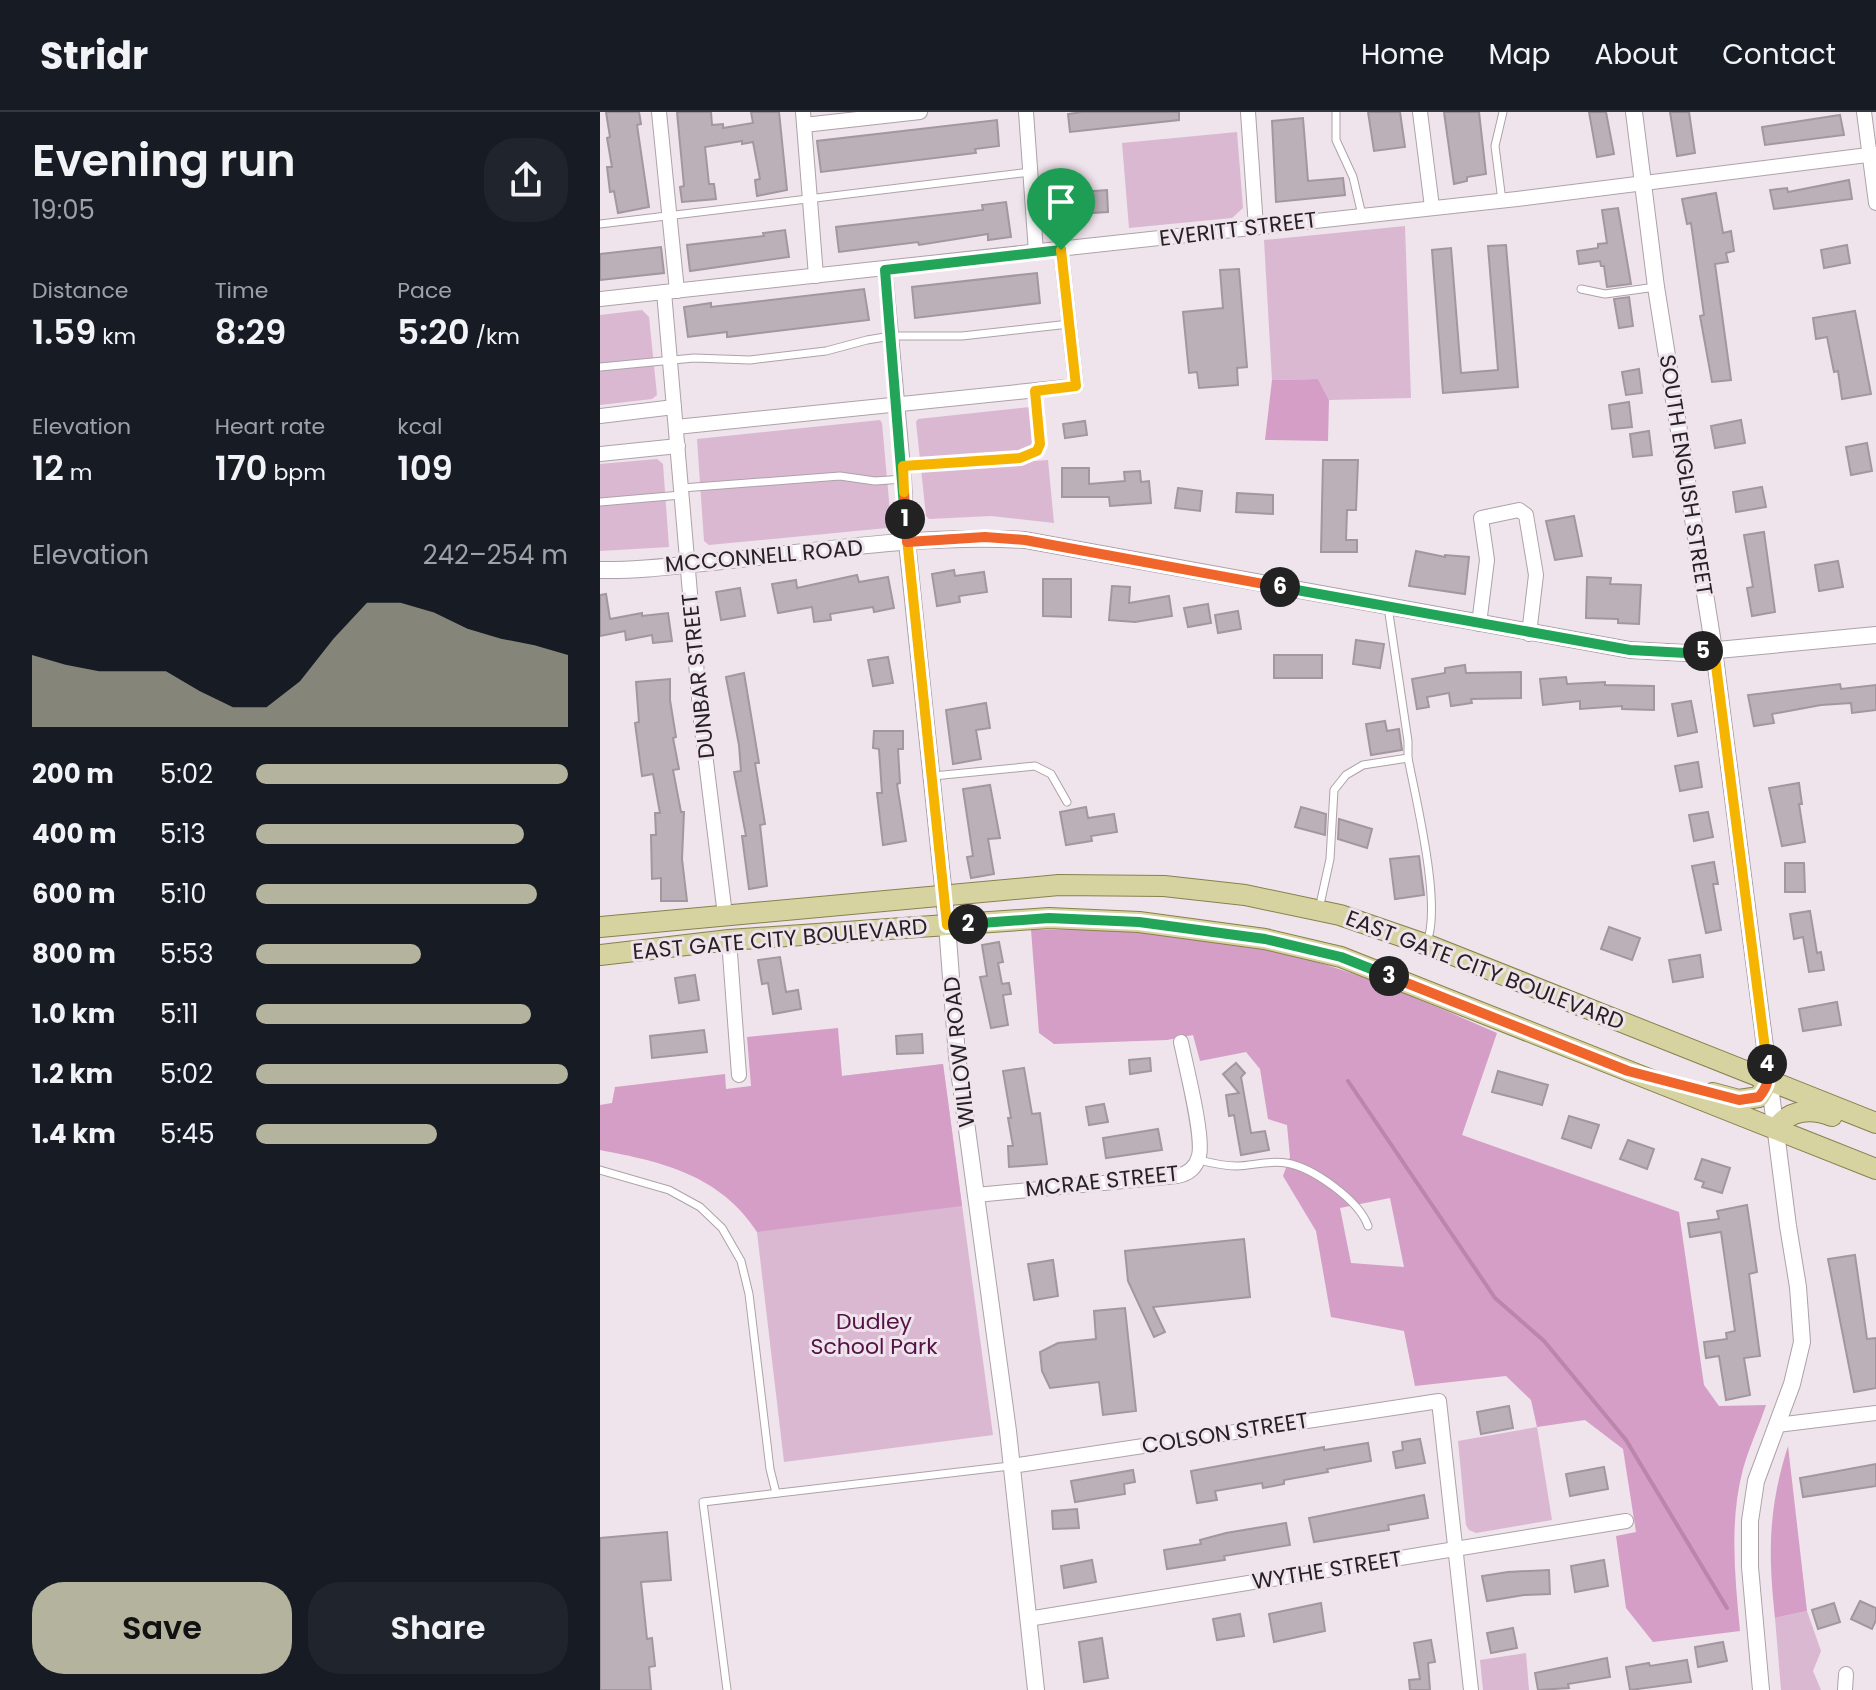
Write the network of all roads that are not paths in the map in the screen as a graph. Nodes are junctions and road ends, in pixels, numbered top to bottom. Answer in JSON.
{"nodes":[{"id":1,"x":659,"y":112,"type":"edge"},
{"id":2,"x":920,"y":112,"type":"edge"},
{"id":3,"x":1026,"y":112,"type":"edge"},
{"id":4,"x":1248,"y":112,"type":"edge"},
{"id":5,"x":1336,"y":112,"type":"edge"},
{"id":6,"x":1420,"y":112,"type":"edge"},
{"id":7,"x":1503,"y":112,"type":"edge"},
{"id":8,"x":1634,"y":112,"type":"edge"},
{"id":9,"x":1864,"y":112,"type":"edge"},
{"id":10,"x":899,"y":113,"type":"edge"},
{"id":11,"x":804,"y":118,"type":"edge"},
{"id":12,"x":1873,"y":154,"type":"edge"},
{"id":13,"x":1030,"y":172,"type":"junction"},
{"id":14,"x":1643,"y":184,"type":"junction"},
{"id":15,"x":810,"y":200,"type":"junction"},
{"id":16,"x":1502,"y":201,"type":"junction"},
{"id":17,"x":1876,"y":203,"type":"edge"},
{"id":18,"x":1432,"y":207,"type":"junction"},
{"id":19,"x":1362,"y":215,"type":"junction"},
{"id":20,"x":669,"y":216,"type":"junction"},
{"id":21,"x":600,"y":224,"type":"edge"},
{"id":22,"x":1256,"y":227,"type":"junction"},
{"id":23,"x":1061,"y":250,"type":"junction"},
{"id":24,"x":1036,"y":252,"type":"junction"},
{"id":25,"x":885,"y":270,"type":"junction"},
{"id":26,"x":816,"y":276,"type":"junction"},
{"id":27,"x":1656,"y":287,"type":"junction"},
{"id":28,"x":1581,"y":289,"type":"dead end"},
{"id":29,"x":670,"y":292,"type":"junction"},
{"id":30,"x":600,"y":299,"type":"edge"},
{"id":31,"x":1069,"y":324,"type":"junction"},
{"id":32,"x":891,"y":336,"type":"junction"},
{"id":33,"x":670,"y":360,"type":"junction"},
{"id":34,"x":600,"y":367,"type":"edge"},
{"id":35,"x":1035,"y":391,"type":"junction"},
{"id":36,"x":897,"y":405,"type":"junction"},
{"id":37,"x":674,"y":407,"type":"junction"},
{"id":38,"x":600,"y":416,"type":"edge"},
{"id":39,"x":676,"y":427,"type":"junction"},
{"id":40,"x":678,"y":446,"type":"junction"},
{"id":41,"x":600,"y":454,"type":"edge"},
{"id":42,"x":903,"y":472,"type":"junction"},
{"id":43,"x":682,"y":491,"type":"junction"},
{"id":44,"x":600,"y":502,"type":"edge"},
{"id":45,"x":907,"y":542,"type":"junction"},
{"id":46,"x":687,"y":565,"type":"junction"},
{"id":47,"x":600,"y":570,"type":"edge"},
{"id":48,"x":1388,"y":607,"type":"junction"},
{"id":49,"x":1479,"y":624,"type":"junction"},
{"id":50,"x":1529,"y":634,"type":"junction"},
{"id":51,"x":1876,"y":635,"type":"edge"},
{"id":52,"x":1714,"y":650,"type":"junction"},
{"id":53,"x":1408,"y":758,"type":"junction"},
{"id":54,"x":931,"y":777,"type":"junction"},
{"id":55,"x":1067,"y":802,"type":"dead end"},
{"id":56,"x":944,"y":894,"type":"junction"},
{"id":57,"x":1319,"y":911,"type":"junction"},
{"id":58,"x":725,"y":915,"type":"junction"},
{"id":59,"x":947,"y":925,"type":"junction"},
{"id":60,"x":600,"y":927,"type":"edge"},
{"id":61,"x":729,"y":940,"type":"junction"},
{"id":62,"x":1426,"y":944,"type":"junction"},
{"id":63,"x":600,"y":955,"type":"edge"},
{"id":64,"x":1181,"y":1042,"type":"dead end"},
{"id":65,"x":1628,"y":1071,"type":"junction"},
{"id":66,"x":739,"y":1075,"type":"dead end"},
{"id":67,"x":1769,"y":1080,"type":"junction"},
{"id":68,"x":1876,"y":1123,"type":"edge"},
{"id":69,"x":1776,"y":1129,"type":"junction"},
{"id":70,"x":1876,"y":1133,"type":"edge"},
{"id":71,"x":1199,"y":1160,"type":"junction"},
{"id":72,"x":1876,"y":1169,"type":"edge"},
{"id":73,"x":600,"y":1170,"type":"edge"},
{"id":74,"x":976,"y":1195,"type":"junction"},
{"id":75,"x":1368,"y":1226,"type":"dead end"},
{"id":76,"x":1876,"y":1413,"type":"edge"},
{"id":77,"x":1777,"y":1425,"type":"junction"},
{"id":78,"x":1012,"y":1466,"type":"junction"},
{"id":79,"x":776,"y":1493,"type":"junction"},
{"id":80,"x":1626,"y":1521,"type":"dead end"},
{"id":81,"x":1456,"y":1548,"type":"junction"},
{"id":82,"x":1028,"y":1619,"type":"junction"},
{"id":83,"x":1846,"y":1674,"type":"dead end"},
{"id":84,"x":727,"y":1690,"type":"edge"},
{"id":85,"x":1036,"y":1690,"type":"edge"},
{"id":86,"x":1471,"y":1690,"type":"edge"},
{"id":87,"x":1761,"y":1690,"type":"edge"},
{"id":88,"x":1845,"y":1690,"type":"edge"}],
"edges":[{"from":1,"to":20,"type":"street","name":"DUNBAR STREET"},
{"from":2,"to":10,"type":"street"},
{"from":3,"to":13,"type":"street"},
{"from":4,"to":22,"type":"street"},
{"from":5,"to":19,"type":"lane"},
{"from":6,"to":18,"type":"street"},
{"from":7,"to":16,"type":"lane"},
{"from":8,"to":14,"type":"street","name":"SOUTH ENGLISH STREET"},
{"from":9,"to":12,"type":"street"},
{"from":10,"to":11,"type":"street"},
{"from":11,"to":15,"type":"street"},
{"from":12,"to":14,"type":"street","name":"EVERITT STREET"},
{"from":12,"to":17,"type":"street"},
{"from":13,"to":15,"type":"lane"},
{"from":13,"to":24,"type":"street"},
{"from":14,"to":16,"type":"street","name":"EVERITT STREET"},
{"from":14,"to":27,"type":"street","name":"SOUTH ENGLISH STREET"},
{"from":15,"to":20,"type":"lane"},
{"from":15,"to":26,"type":"street"},
{"from":16,"to":18,"type":"street","name":"EVERITT STREET"},
{"from":18,"to":19,"type":"street","name":"EVERITT STREET"},
{"from":19,"to":22,"type":"street","name":"EVERITT STREET"},
{"from":20,"to":21,"type":"lane"},
{"from":20,"to":29,"type":"street","name":"DUNBAR STREET"},
{"from":22,"to":23,"type":"street","name":"EVERITT STREET"},
{"from":23,"to":24,"type":"street","name":"EVERITT STREET"},
{"from":23,"to":31,"type":"street"},
{"from":24,"to":25,"type":"street","name":"EVERITT STREET"},
{"from":25,"to":26,"type":"street","name":"EVERITT STREET"},
{"from":25,"to":32,"type":"street","name":"WILLOW ROAD"},
{"from":26,"to":29,"type":"street","name":"EVERITT STREET"},
{"from":27,"to":28,"type":"lane"},
{"from":27,"to":52,"type":"street","name":"SOUTH ENGLISH STREET"},
{"from":29,"to":30,"type":"street","name":"EVERITT STREET"},
{"from":29,"to":33,"type":"street","name":"DUNBAR STREET"},
{"from":31,"to":32,"type":"lane"},
{"from":31,"to":35,"type":"street"},
{"from":32,"to":33,"type":"lane"},
{"from":32,"to":36,"type":"street","name":"WILLOW ROAD"},
{"from":33,"to":34,"type":"lane"},
{"from":33,"to":37,"type":"street","name":"DUNBAR STREET"},
{"from":35,"to":36,"type":"street"},
{"from":35,"to":42,"type":"lane"},
{"from":36,"to":39,"type":"street"},
{"from":36,"to":42,"type":"street","name":"WILLOW ROAD"},
{"from":37,"to":38,"type":"street"},
{"from":37,"to":39,"type":"street","name":"DUNBAR STREET"},
{"from":39,"to":40,"type":"street","name":"DUNBAR STREET"},
{"from":40,"to":41,"type":"street"},
{"from":40,"to":43,"type":"street","name":"DUNBAR STREET"},
{"from":42,"to":43,"type":"lane"},
{"from":42,"to":45,"type":"street","name":"WILLOW ROAD"},
{"from":43,"to":44,"type":"lane"},
{"from":43,"to":46,"type":"street","name":"DUNBAR STREET"},
{"from":45,"to":46,"type":"street","name":"MCCONNELL ROAD"},
{"from":45,"to":48,"type":"street","name":"MCCONNELL ROAD"},
{"from":45,"to":54,"type":"street","name":"WILLOW ROAD"},
{"from":46,"to":47,"type":"street","name":"MCCONNELL ROAD"},
{"from":46,"to":58,"type":"street","name":"DUNBAR STREET"},
{"from":48,"to":49,"type":"street","name":"MCCONNELL ROAD"},
{"from":48,"to":53,"type":"lane"},
{"from":49,"to":50,"type":"street","name":"MCCONNELL ROAD"},
{"from":49,"to":50,"type":"street"},
{"from":50,"to":52,"type":"street","name":"MCCONNELL ROAD"},
{"from":51,"to":52,"type":"street","name":"MCCONNELL ROAD"},
{"from":52,"to":67,"type":"street","name":"SOUTH ENGLISH STREET"},
{"from":53,"to":57,"type":"lane"},
{"from":53,"to":62,"type":"lane"},
{"from":54,"to":55,"type":"lane"},
{"from":54,"to":56,"type":"street","name":"WILLOW ROAD"},
{"from":56,"to":57,"type":"main road","name":"EAST GATE CITY BOULEVARD"},
{"from":56,"to":58,"type":"main road","name":"EAST GATE CITY BOULEVARD"},
{"from":56,"to":59,"type":"street","name":"WILLOW ROAD"},
{"from":57,"to":62,"type":"main road","name":"EAST GATE CITY BOULEVARD"},
{"from":58,"to":60,"type":"main road","name":"EAST GATE CITY BOULEVARD"},
{"from":59,"to":61,"type":"main road","name":"EAST GATE CITY BOULEVARD"},
{"from":59,"to":65,"type":"main road","name":"EAST GATE CITY BOULEVARD"},
{"from":59,"to":74,"type":"street","name":"WILLOW ROAD"},
{"from":61,"to":63,"type":"main road","name":"EAST GATE CITY BOULEVARD"},
{"from":61,"to":66,"type":"street"},
{"from":62,"to":67,"type":"main road","name":"EAST GATE CITY BOULEVARD"},
{"from":64,"to":71,"type":"street","name":"MCRAE STREET"},
{"from":65,"to":67,"type":"main road"},
{"from":65,"to":69,"type":"main road","name":"EAST GATE CITY BOULEVARD"},
{"from":67,"to":68,"type":"main road","name":"EAST GATE CITY BOULEVARD"},
{"from":67,"to":69,"type":"street","name":"SOUTH ENGLISH STREET"},
{"from":69,"to":70,"type":"main road"},
{"from":69,"to":72,"type":"main road","name":"EAST GATE CITY BOULEVARD"},
{"from":69,"to":77,"type":"street","name":"SOUTH ENGLISH STREET"},
{"from":71,"to":74,"type":"street","name":"MCRAE STREET"},
{"from":71,"to":75,"type":"lane"},
{"from":73,"to":79,"type":"lane"},
{"from":74,"to":78,"type":"street","name":"WILLOW ROAD"},
{"from":76,"to":77,"type":"street"},
{"from":77,"to":87,"type":"street","name":"SOUTH ENGLISH STREET"},
{"from":78,"to":79,"type":"lane"},
{"from":78,"to":81,"type":"street","name":"COLSON STREET"},
{"from":78,"to":82,"type":"street","name":"WILLOW ROAD"},
{"from":79,"to":84,"type":"lane"},
{"from":80,"to":81,"type":"street","name":"WYTHE STREET"},
{"from":81,"to":82,"type":"street","name":"WYTHE STREET"},
{"from":81,"to":86,"type":"street"},
{"from":82,"to":85,"type":"street","name":"WILLOW ROAD"},
{"from":83,"to":88,"type":"street"}]}
